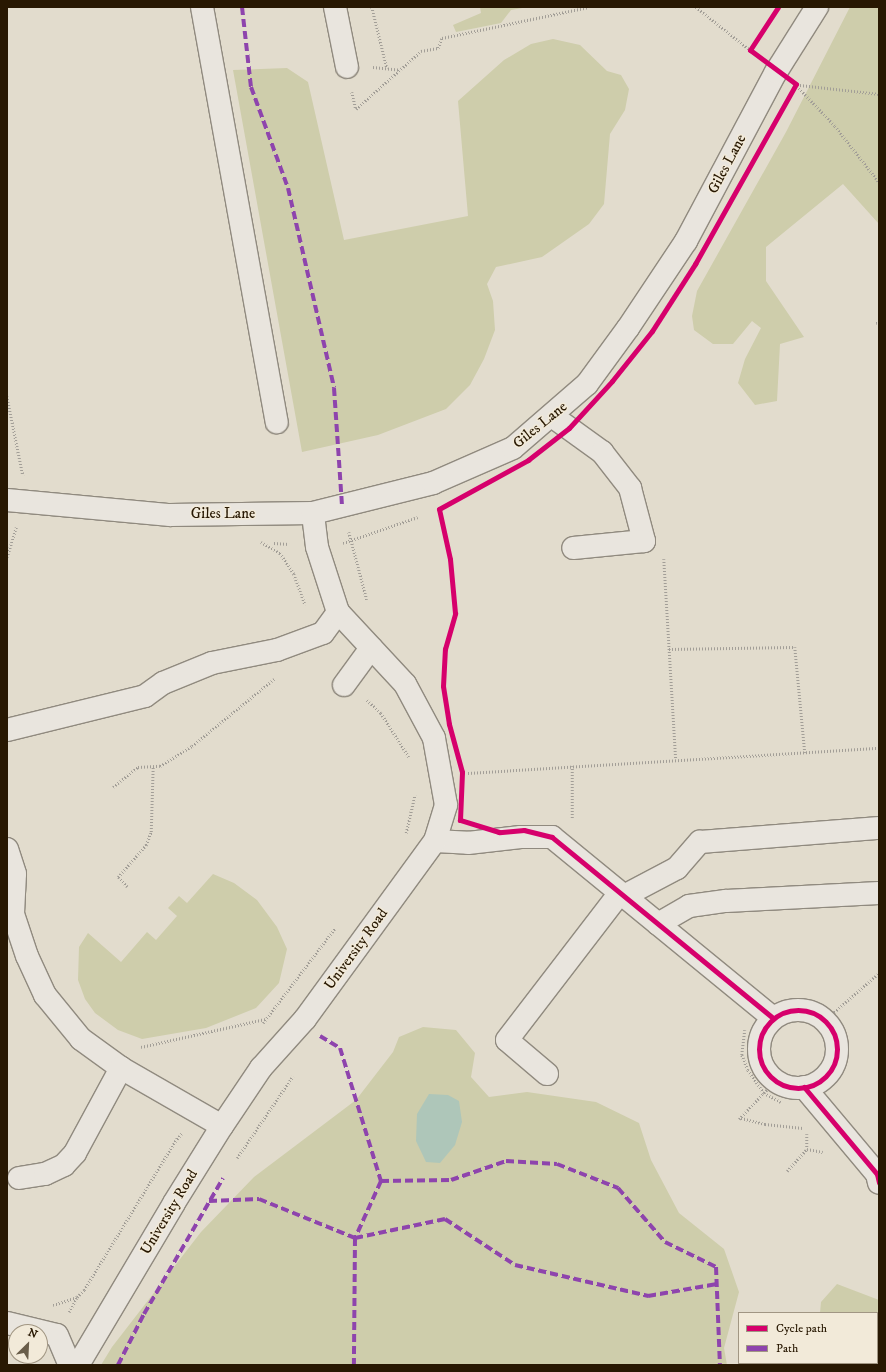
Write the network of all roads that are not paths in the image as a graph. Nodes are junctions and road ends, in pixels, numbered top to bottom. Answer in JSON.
{"nodes":[{"id":1,"x":202,"y":7,"type":"edge"},
{"id":2,"x":335,"y":7,"type":"edge"},
{"id":3,"x":817,"y":7,"type":"edge"},
{"id":4,"x":347,"y":67,"type":"dead end"},
{"id":5,"x":552,"y":416,"type":"junction"},
{"id":6,"x":277,"y":422,"type":"dead end"},
{"id":7,"x":7,"y":500,"type":"edge"},
{"id":8,"x":313,"y":513,"type":"junction"},
{"id":9,"x":573,"y":548,"type":"dead end"},
{"id":10,"x":338,"y":612,"type":"junction"},
{"id":11,"x":371,"y":648,"type":"junction"},
{"id":12,"x":346,"y":681,"type":"road end"},
{"id":13,"x":7,"y":730,"type":"edge"},
{"id":14,"x":879,"y":828,"type":"edge"},
{"id":15,"x":435,"y":841,"type":"junction"},
{"id":16,"x":7,"y":849,"type":"edge"},
{"id":17,"x":879,"y":893,"type":"edge"},
{"id":18,"x":622,"y":895,"type":"junction"},
{"id":19,"x":658,"y":924,"type":"junction"},
{"id":20,"x":773,"y":1018,"type":"junction"},
{"id":21,"x":117,"y":1065,"type":"junction"},
{"id":22,"x":547,"y":1074,"type":"dead end"},
{"id":23,"x":811,"y":1095,"type":"junction"},
{"id":24,"x":222,"y":1126,"type":"junction"},
{"id":25,"x":19,"y":1178,"type":"dead end"},
{"id":26,"x":879,"y":1183,"type":"edge"},
{"id":27,"x":7,"y":1324,"type":"edge"},
{"id":28,"x":70,"y":1365,"type":"edge"},
{"id":29,"x":78,"y":1365,"type":"edge"}],
"edges":[{"from":1,"to":6,"type":"street"},
{"from":2,"to":4,"type":"street"},
{"from":3,"to":5,"type":"street","name":"Giles Lane"},
{"from":5,"to":8,"type":"street","name":"Giles Lane"},
{"from":5,"to":9,"type":"street"},
{"from":7,"to":8,"type":"street","name":"Giles Lane"},
{"from":8,"to":10,"type":"street","name":"University Road"},
{"from":10,"to":11,"type":"street","name":"University Road"},
{"from":10,"to":13,"type":"street"},
{"from":11,"to":12,"type":"street"},
{"from":11,"to":15,"type":"street","name":"University Road"},
{"from":14,"to":18,"type":"street"},
{"from":15,"to":18,"type":"street"},
{"from":15,"to":24,"type":"street","name":"University Road"},
{"from":16,"to":21,"type":"street"},
{"from":17,"to":19,"type":"street"},
{"from":18,"to":19,"type":"street"},
{"from":18,"to":22,"type":"street"},
{"from":19,"to":20,"type":"street"},
{"from":20,"to":23,"type":"street"},
{"from":20,"to":23,"type":"street"},
{"from":21,"to":24,"type":"street"},
{"from":21,"to":25,"type":"street"},
{"from":23,"to":26,"type":"street"},
{"from":24,"to":29,"type":"street","name":"University Road"},
{"from":27,"to":28,"type":"street"}]}
